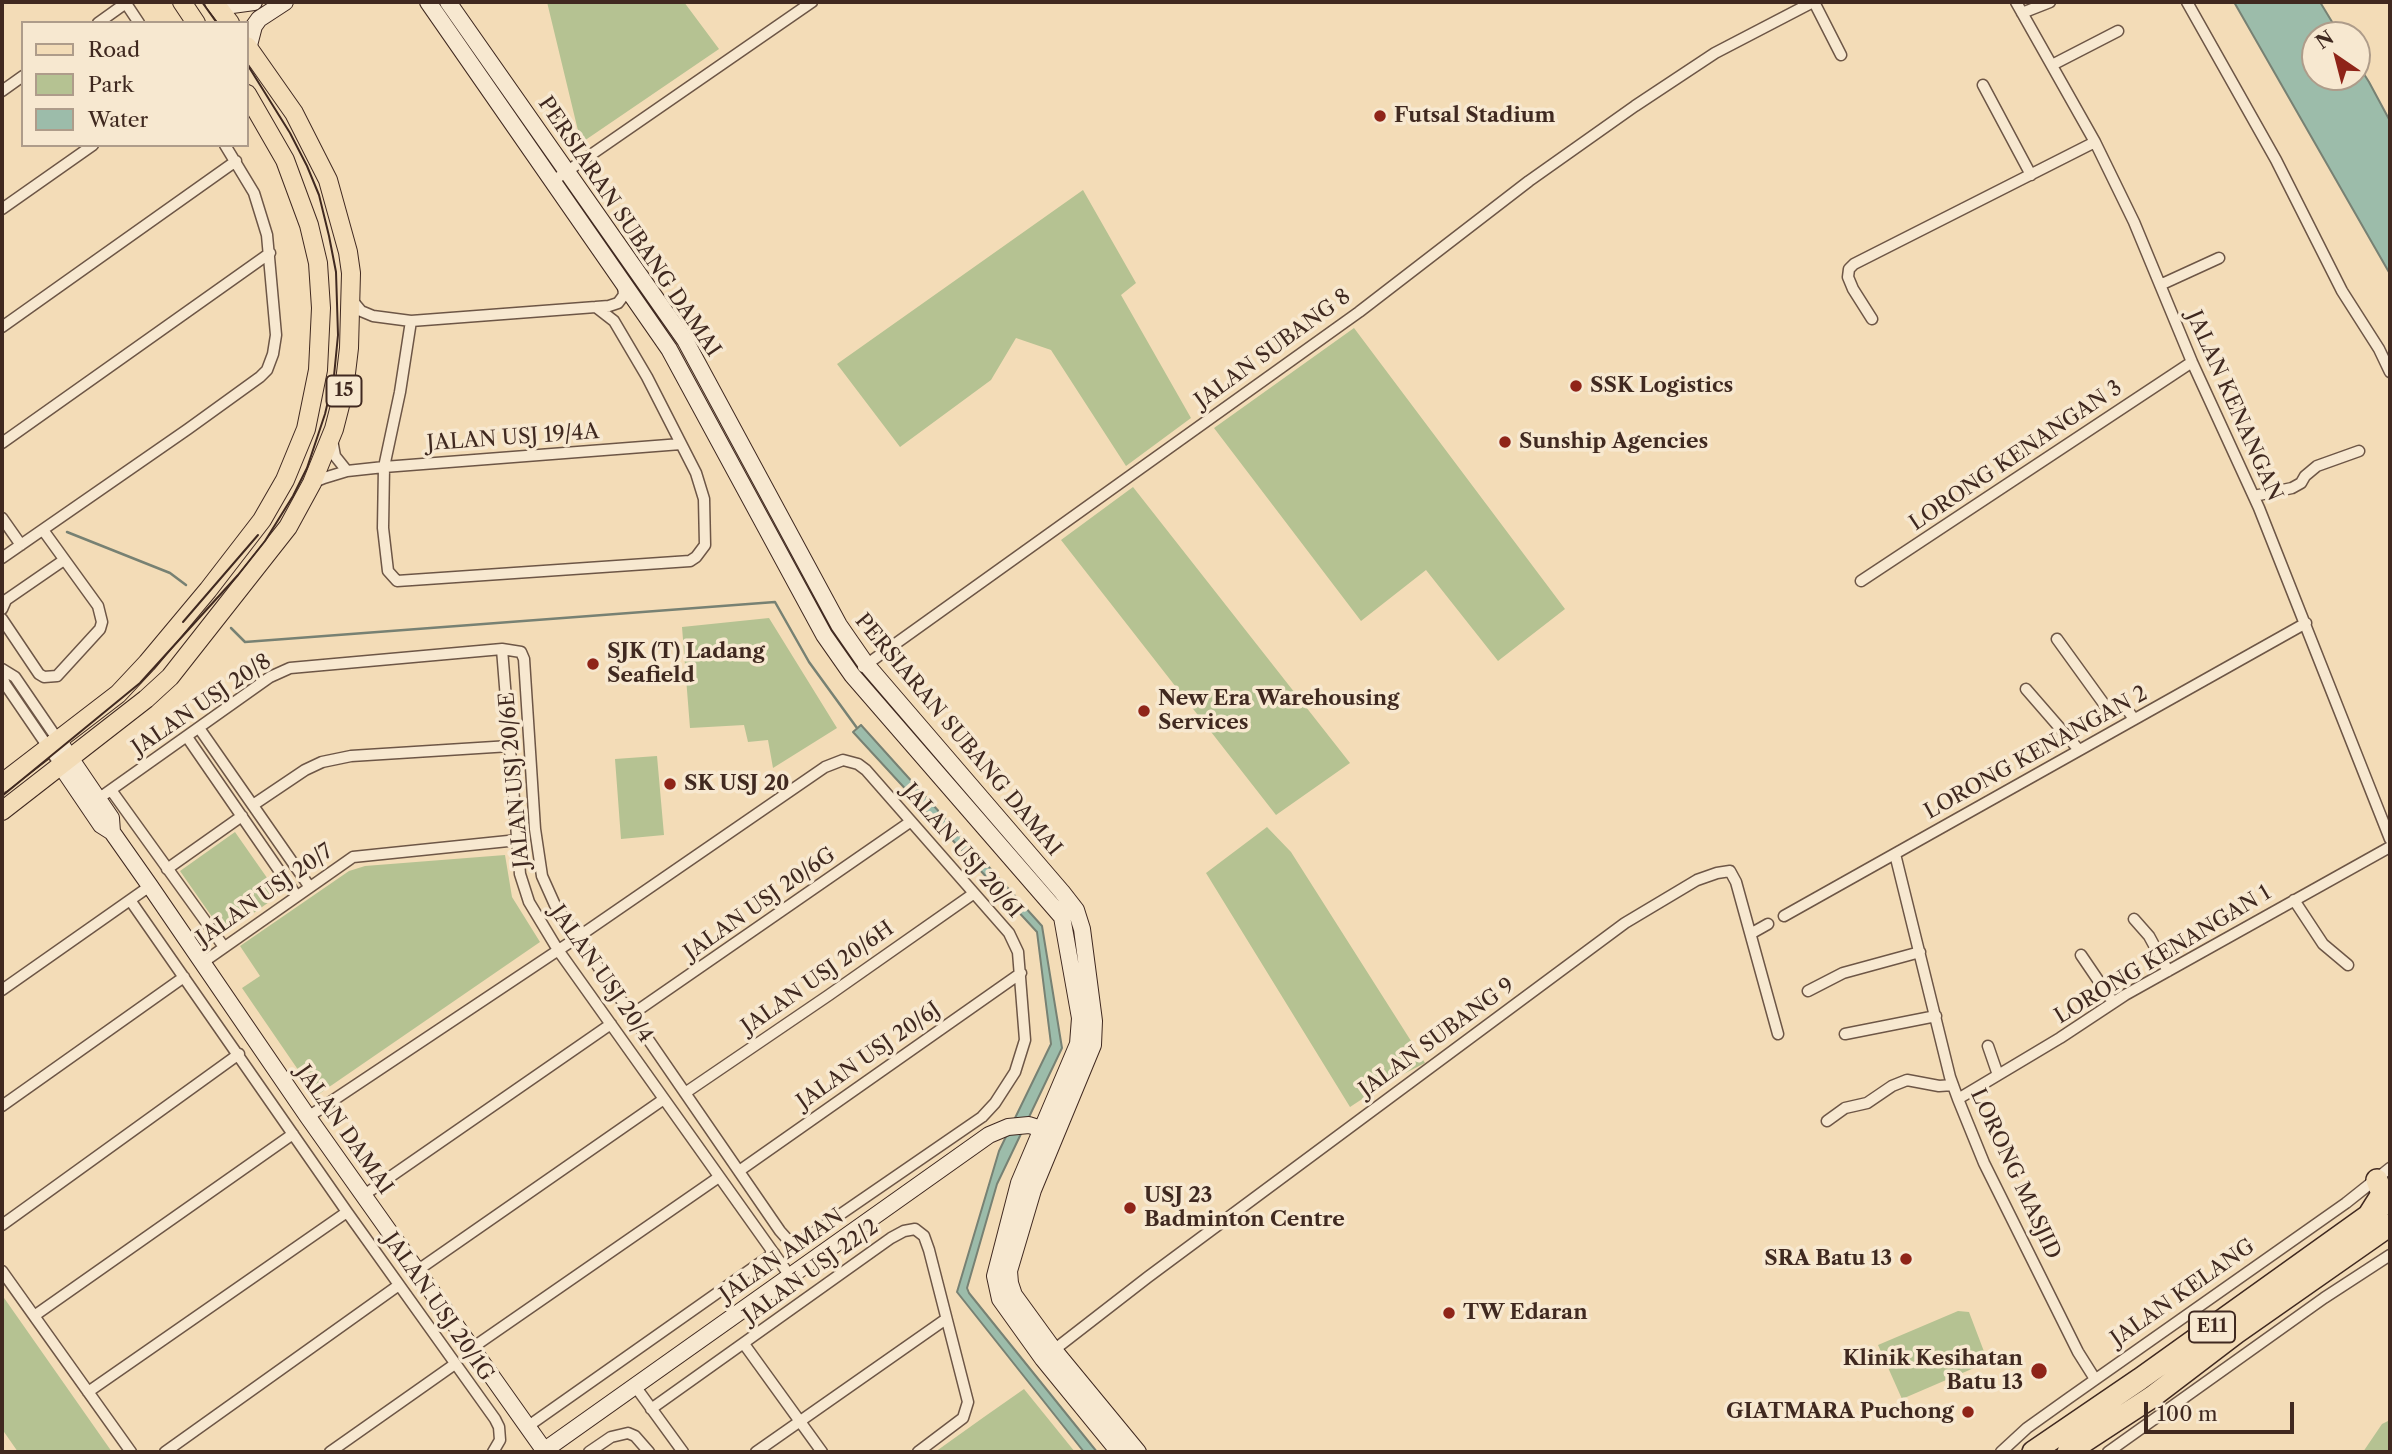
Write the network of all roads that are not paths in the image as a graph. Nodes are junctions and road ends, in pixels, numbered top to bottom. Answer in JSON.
{"nodes":[{"id":1,"x":125,"y":2,"type":"edge"},
{"id":2,"x":182,"y":2,"type":"edge"},
{"id":3,"x":216,"y":2,"type":"edge"},
{"id":4,"x":254,"y":2,"type":"edge"},
{"id":5,"x":285,"y":2,"type":"edge"},
{"id":6,"x":428,"y":2,"type":"edge"},
{"id":7,"x":448,"y":2,"type":"edge"},
{"id":8,"x":813,"y":2,"type":"edge"},
{"id":9,"x":1813,"y":2,"type":"edge"},
{"id":10,"x":2016,"y":2,"type":"edge"},
{"id":11,"x":2050,"y":2,"type":"edge"},
{"id":12,"x":2188,"y":2,"type":"edge"},
{"id":13,"x":2022,"y":13,"type":"junction"},
{"id":14,"x":101,"y":21,"type":"edge"},
{"id":15,"x":138,"y":21,"type":"edge"},
{"id":16,"x":195,"y":21,"type":"edge"},
{"id":17,"x":229,"y":21,"type":"edge"},
{"id":18,"x":2118,"y":31,"type":"dead end"},
{"id":19,"x":248,"y":47,"type":"edge"},
{"id":20,"x":1841,"y":55,"type":"dead end"},
{"id":21,"x":2052,"y":65,"type":"junction"},
{"id":22,"x":21,"y":77,"type":"edge"},
{"id":23,"x":1983,"y":85,"type":"dead end"},
{"id":24,"x":2,"y":91,"type":"edge"},
{"id":25,"x":248,"y":96,"type":"edge"},
{"id":26,"x":2095,"y":142,"type":"junction"},
{"id":27,"x":90,"y":147,"type":"edge"},
{"id":28,"x":226,"y":147,"type":"edge"},
{"id":29,"x":236,"y":161,"type":"junction"},
{"id":30,"x":568,"y":170,"type":"junction"},
{"id":31,"x":2031,"y":175,"type":"junction"},
{"id":32,"x":553,"y":181,"type":"junction"},
{"id":33,"x":2,"y":209,"type":"edge"},
{"id":34,"x":270,"y":253,"type":"junction"},
{"id":35,"x":2219,"y":258,"type":"dead end"},
{"id":36,"x":619,"y":277,"type":"junction"},
{"id":37,"x":2160,"y":285,"type":"junction"},
{"id":38,"x":351,"y":299,"type":"junction"},
{"id":39,"x":596,"y":307,"type":"junction"},
{"id":40,"x":1872,"y":319,"type":"dead end"},
{"id":41,"x":411,"y":321,"type":"junction"},
{"id":42,"x":2,"y":327,"type":"edge"},
{"id":43,"x":2192,"y":362,"type":"junction"},
{"id":44,"x":2390,"y":372,"type":"edge"},
{"id":45,"x":334,"y":429,"type":"junction"},
{"id":46,"x":2,"y":443,"type":"edge"},
{"id":47,"x":681,"y":444,"type":"junction"},
{"id":48,"x":2358,"y":452,"type":"dead end"},
{"id":49,"x":384,"y":467,"type":"junction"},
{"id":50,"x":347,"y":471,"type":"junction"},
{"id":51,"x":313,"y":484,"type":"junction"},
{"id":52,"x":2255,"y":496,"type":"junction"},
{"id":53,"x":2,"y":518,"type":"edge"},
{"id":54,"x":43,"y":530,"type":"junction"},
{"id":55,"x":20,"y":545,"type":"junction"},
{"id":56,"x":2,"y":558,"type":"edge"},
{"id":57,"x":64,"y":559,"type":"junction"},
{"id":58,"x":1861,"y":581,"type":"dead end"},
{"id":59,"x":2,"y":609,"type":"edge"},
{"id":60,"x":2,"y":619,"type":"edge"},
{"id":61,"x":2306,"y":623,"type":"junction"},
{"id":62,"x":2057,"y":639,"type":"dead end"},
{"id":63,"x":502,"y":649,"type":"junction"},
{"id":64,"x":866,"y":664,"type":"junction"},
{"id":65,"x":2,"y":669,"type":"edge"},
{"id":66,"x":852,"y":675,"type":"junction"},
{"id":67,"x":2,"y":676,"type":"edge"},
{"id":68,"x":2026,"y":689,"type":"dead end"},
{"id":69,"x":41,"y":715,"type":"junction"},
{"id":70,"x":2134,"y":719,"type":"junction"},
{"id":71,"x":80,"y":723,"type":"junction"},
{"id":72,"x":199,"y":728,"type":"junction"},
{"id":73,"x":187,"y":737,"type":"junction"},
{"id":74,"x":53,"y":744,"type":"junction"},
{"id":75,"x":510,"y":746,"type":"junction"},
{"id":76,"x":2079,"y":750,"type":"junction"},
{"id":77,"x":66,"y":762,"type":"junction"},
{"id":78,"x":2,"y":783,"type":"edge"},
{"id":79,"x":105,"y":794,"type":"junction"},
{"id":80,"x":253,"y":805,"type":"junction"},
{"id":81,"x":2,"y":811,"type":"edge"},
{"id":82,"x":242,"y":816,"type":"junction"},
{"id":83,"x":910,"y":822,"type":"junction"},
{"id":84,"x":112,"y":832,"type":"junction"},
{"id":85,"x":2390,"y":839,"type":"edge"},
{"id":86,"x":518,"y":840,"type":"junction"},
{"id":87,"x":2390,"y":847,"type":"edge"},
{"id":88,"x":1895,"y":854,"type":"junction"},
{"id":89,"x":167,"y":869,"type":"junction"},
{"id":90,"x":150,"y":886,"type":"junction"},
{"id":91,"x":309,"y":886,"type":"junction"},
{"id":92,"x":973,"y":894,"type":"junction"},
{"id":93,"x":296,"y":895,"type":"junction"},
{"id":94,"x":130,"y":900,"type":"junction"},
{"id":95,"x":2294,"y":900,"type":"junction"},
{"id":96,"x":1784,"y":916,"type":"dead end"},
{"id":97,"x":2134,"y":919,"type":"dead end"},
{"id":98,"x":1768,"y":924,"type":"dead end"},
{"id":99,"x":1752,"y":933,"type":"junction"},
{"id":100,"x":578,"y":937,"type":"junction"},
{"id":101,"x":224,"y":947,"type":"junction"},
{"id":102,"x":558,"y":950,"type":"junction"},
{"id":103,"x":1920,"y":952,"type":"junction"},
{"id":104,"x":2081,"y":955,"type":"dead end"},
{"id":105,"x":202,"y":963,"type":"junction"},
{"id":106,"x":2348,"y":965,"type":"dead end"},
{"id":107,"x":2168,"y":971,"type":"junction"},
{"id":108,"x":1021,"y":973,"type":"junction"},
{"id":109,"x":184,"y":978,"type":"junction"},
{"id":110,"x":2,"y":990,"type":"edge"},
{"id":111,"x":1808,"y":990,"type":"dead end"},
{"id":112,"x":2113,"y":1002,"type":"junction"},
{"id":113,"x":631,"y":1015,"type":"junction"},
{"id":114,"x":1936,"y":1016,"type":"junction"},
{"id":115,"x":611,"y":1024,"type":"junction"},
{"id":116,"x":1778,"y":1034,"type":"dead end"},
{"id":117,"x":1845,"y":1034,"type":"dead end"},
{"id":118,"x":1988,"y":1046,"type":"dead end"},
{"id":119,"x":239,"y":1054,"type":"junction"},
{"id":120,"x":1998,"y":1075,"type":"junction"},
{"id":121,"x":1953,"y":1085,"type":"junction"},
{"id":122,"x":685,"y":1093,"type":"junction"},
{"id":123,"x":1958,"y":1099,"type":"junction"},
{"id":124,"x":664,"y":1100,"type":"junction"},
{"id":125,"x":2,"y":1106,"type":"edge"},
{"id":126,"x":308,"y":1117,"type":"junction"},
{"id":127,"x":1827,"y":1121,"type":"dead end"},
{"id":128,"x":1045,"y":1130,"type":"junction"},
{"id":129,"x":293,"y":1134,"type":"junction"},
{"id":130,"x":738,"y":1171,"type":"junction"},
{"id":131,"x":2384,"y":1174,"type":"edge"},
{"id":132,"x":719,"y":1177,"type":"junction"},
{"id":133,"x":364,"y":1195,"type":"junction"},
{"id":134,"x":2390,"y":1200,"type":"edge"},
{"id":135,"x":347,"y":1212,"type":"junction"},
{"id":136,"x":2369,"y":1215,"type":"junction"},
{"id":137,"x":2,"y":1225,"type":"edge"},
{"id":138,"x":2390,"y":1225,"type":"edge"},
{"id":139,"x":780,"y":1231,"type":"joint"},
{"id":140,"x":774,"y":1253,"type":"junction"},
{"id":141,"x":2390,"y":1255,"type":"edge"},
{"id":142,"x":418,"y":1270,"type":"junction"},
{"id":143,"x":2,"y":1271,"type":"edge"},
{"id":144,"x":790,"y":1276,"type":"junction"},
{"id":145,"x":399,"y":1285,"type":"junction"},
{"id":146,"x":34,"y":1316,"type":"junction"},
{"id":147,"x":946,"y":1319,"type":"junction"},
{"id":148,"x":744,"y":1344,"type":"junction"},
{"id":149,"x":472,"y":1348,"type":"junction"},
{"id":150,"x":1048,"y":1355,"type":"junction"},
{"id":151,"x":456,"y":1364,"type":"junction"},
{"id":152,"x":2095,"y":1379,"type":"junction"},
{"id":153,"x":635,"y":1386,"type":"junction"},
{"id":154,"x":88,"y":1392,"type":"junction"},
{"id":155,"x":651,"y":1409,"type":"junction"},
{"id":156,"x":801,"y":1422,"type":"junction"},
{"id":157,"x":527,"y":1427,"type":"junction"},
{"id":158,"x":543,"y":1451,"type":"edge"},
{"id":159,"x":131,"y":1452,"type":"edge"},
{"id":160,"x":165,"y":1452,"type":"edge"},
{"id":161,"x":330,"y":1452,"type":"edge"},
{"id":162,"x":493,"y":1452,"type":"edge"},
{"id":163,"x":589,"y":1452,"type":"edge"},
{"id":164,"x":649,"y":1452,"type":"edge"},
{"id":165,"x":683,"y":1452,"type":"edge"},
{"id":166,"x":756,"y":1452,"type":"edge"},
{"id":167,"x":822,"y":1452,"type":"edge"},
{"id":168,"x":918,"y":1452,"type":"edge"},
{"id":169,"x":1118,"y":1452,"type":"edge"},
{"id":170,"x":1138,"y":1452,"type":"edge"},
{"id":171,"x":2001,"y":1452,"type":"edge"},
{"id":172,"x":2033,"y":1452,"type":"edge"},
{"id":173,"x":2068,"y":1452,"type":"edge"},
{"id":174,"x":2108,"y":1452,"type":"edge"}],
"edges":[{"from":1,"to":14,"type":"street"},
{"from":1,"to":15,"type":"street"},
{"from":2,"to":16,"type":"main road"},
{"from":3,"to":4,"type":"street"},
{"from":3,"to":17,"type":"main road"},
{"from":5,"to":19,"type":"street"},
{"from":6,"to":32,"type":"street","name":"PERSIARAN SUBANG DAMAI"},
{"from":7,"to":30,"type":"street","name":"PERSIARAN SUBANG DAMAI"},
{"from":8,"to":30,"type":"street"},
{"from":9,"to":20,"type":"street"},
{"from":9,"to":64,"type":"street","name":"JALAN SUBANG 8"},
{"from":10,"to":13,"type":"street","name":"JALAN KENANGAN"},
{"from":11,"to":13,"type":"street"},
{"from":12,"to":44,"type":"street"},
{"from":13,"to":21,"type":"street","name":"JALAN KENANGAN"},
{"from":18,"to":21,"type":"street"},
{"from":19,"to":38,"type":"main road","number":"15"},
{"from":21,"to":26,"type":"street","name":"JALAN KENANGAN"},
{"from":22,"to":24,"type":"street"},
{"from":23,"to":31,"type":"street"},
{"from":25,"to":71,"type":"main road","number":"15"},
{"from":26,"to":31,"type":"street"},
{"from":26,"to":37,"type":"street","name":"JALAN KENANGAN"},
{"from":27,"to":33,"type":"street"},
{"from":28,"to":29,"type":"street"},
{"from":29,"to":34,"type":"street"},
{"from":29,"to":42,"type":"street"},
{"from":30,"to":32,"type":"street"},
{"from":30,"to":64,"type":"street","name":"PERSIARAN SUBANG DAMAI"},
{"from":31,"to":40,"type":"street"},
{"from":32,"to":36,"type":"street","name":"PERSIARAN SUBANG DAMAI"},
{"from":34,"to":46,"type":"street"},
{"from":34,"to":54,"type":"street"},
{"from":35,"to":37,"type":"street"},
{"from":36,"to":39,"type":"street"},
{"from":36,"to":66,"type":"street","name":"PERSIARAN SUBANG DAMAI"},
{"from":37,"to":43,"type":"street","name":"JALAN KENANGAN"},
{"from":38,"to":41,"type":"street"},
{"from":38,"to":45,"type":"main road","number":"15"},
{"from":39,"to":41,"type":"street"},
{"from":39,"to":47,"type":"street"},
{"from":41,"to":49,"type":"street"},
{"from":43,"to":52,"type":"street","name":"JALAN KENANGAN"},
{"from":43,"to":58,"type":"street","name":"LORONG KENANGAN 3"},
{"from":45,"to":50,"type":"street"},
{"from":45,"to":51,"type":"main road","number":"15"},
{"from":47,"to":49,"type":"street","name":"JALAN USJ 19/4A"},
{"from":47,"to":49,"type":"street"},
{"from":48,"to":52,"type":"street"},
{"from":49,"to":50,"type":"street","name":"JALAN USJ 19/4A"},
{"from":50,"to":51,"type":"street","name":"JALAN USJ 19/4A"},
{"from":51,"to":77,"type":"main road","number":"15"},
{"from":52,"to":61,"type":"street","name":"JALAN KENANGAN"},
{"from":53,"to":55,"type":"street"},
{"from":54,"to":55,"type":"street"},
{"from":54,"to":57,"type":"street"},
{"from":55,"to":56,"type":"street"},
{"from":57,"to":59,"type":"street"},
{"from":57,"to":60,"type":"street"},
{"from":61,"to":70,"type":"street","name":"LORONG KENANGAN 2"},
{"from":61,"to":85,"type":"street","name":"JALAN KENANGAN"},
{"from":62,"to":70,"type":"street"},
{"from":63,"to":72,"type":"street","name":"JALAN USJ 20/8"},
{"from":63,"to":75,"type":"street","name":"JALAN USJ 20/4"},
{"from":63,"to":100,"type":"street","name":"JALAN USJ 20/6E"},
{"from":64,"to":66,"type":"street","name":"JALAN SUBANG 8"},
{"from":64,"to":128,"type":"street","name":"PERSIARAN SUBANG DAMAI"},
{"from":65,"to":69,"type":"street"},
{"from":66,"to":128,"type":"street","name":"PERSIARAN SUBANG DAMAI"},
{"from":67,"to":74,"type":"street"},
{"from":68,"to":76,"type":"street"},
{"from":69,"to":71,"type":"street"},
{"from":69,"to":74,"type":"street"},
{"from":70,"to":76,"type":"street","name":"LORONG KENANGAN 2"},
{"from":71,"to":74,"type":"main road","number":"15"},
{"from":72,"to":73,"type":"street","name":"JALAN USJ 20/8"},
{"from":72,"to":80,"type":"street"},
{"from":73,"to":79,"type":"street","name":"JALAN USJ 20/8"},
{"from":73,"to":82,"type":"street"},
{"from":74,"to":77,"type":"street","name":"JALAN DAMAI"},
{"from":74,"to":78,"type":"main road","number":"15"},
{"from":75,"to":80,"type":"street"},
{"from":75,"to":86,"type":"street","name":"JALAN USJ 20/4"},
{"from":76,"to":88,"type":"street","name":"LORONG KENANGAN 2"},
{"from":77,"to":79,"type":"street","name":"JALAN DAMAI"},
{"from":77,"to":81,"type":"main road","number":"15"},
{"from":77,"to":84,"type":"street","name":"JALAN DAMAI"},
{"from":79,"to":84,"type":"street","name":"JALAN DAMAI"},
{"from":79,"to":89,"type":"street"},
{"from":80,"to":91,"type":"street"},
{"from":82,"to":89,"type":"street"},
{"from":82,"to":93,"type":"street"},
{"from":83,"to":92,"type":"street","name":"JALAN USJ 20/6I"},
{"from":83,"to":100,"type":"street","name":"JALAN USJ 20/6I"},
{"from":83,"to":113,"type":"street","name":"JALAN USJ 20/6G"},
{"from":84,"to":90,"type":"street","name":"JALAN DAMAI"},
{"from":86,"to":91,"type":"street","name":"JALAN USJ 20/7"},
{"from":86,"to":102,"type":"street","name":"JALAN USJ 20/4"},
{"from":87,"to":95,"type":"street","name":"LORONG KENANGAN 1"},
{"from":88,"to":96,"type":"street","name":"LORONG KENANGAN 2"},
{"from":88,"to":103,"type":"street","name":"LORONG MASJID"},
{"from":89,"to":101,"type":"street"},
{"from":90,"to":94,"type":"street"},
{"from":90,"to":105,"type":"street","name":"JALAN DAMAI"},
{"from":91,"to":93,"type":"street","name":"JALAN USJ 20/7"},
{"from":92,"to":108,"type":"street","name":"JALAN USJ 20/6I"},
{"from":92,"to":122,"type":"street","name":"JALAN USJ 20/6H"},
{"from":93,"to":101,"type":"street","name":"JALAN USJ 20/7"},
{"from":94,"to":109,"type":"street","name":"JALAN USJ 20/1G"},
{"from":94,"to":110,"type":"street"},
{"from":95,"to":106,"type":"street"},
{"from":95,"to":107,"type":"street","name":"LORONG KENANGAN 1"},
{"from":97,"to":107,"type":"street"},
{"from":98,"to":99,"type":"street"},
{"from":99,"to":116,"type":"street","name":"JALAN SUBANG 9"},
{"from":99,"to":150,"type":"street","name":"JALAN SUBANG 9"},
{"from":100,"to":102,"type":"street"},
{"from":100,"to":113,"type":"street","name":"JALAN USJ 20/6E"},
{"from":101,"to":105,"type":"street","name":"JALAN USJ 20/7"},
{"from":102,"to":115,"type":"street","name":"JALAN USJ 20/4"},
{"from":102,"to":126,"type":"street"},
{"from":103,"to":111,"type":"street"},
{"from":103,"to":114,"type":"street","name":"LORONG MASJID"},
{"from":104,"to":112,"type":"street"},
{"from":105,"to":126,"type":"street","name":"JALAN DAMAI"},
{"from":107,"to":112,"type":"street","name":"LORONG KENANGAN 1"},
{"from":108,"to":130,"type":"street","name":"JALAN USJ 20/6J"},
{"from":108,"to":139,"type":"street","name":"JALAN USJ 20/6I"},
{"from":109,"to":119,"type":"street","name":"JALAN USJ 20/1G"},
{"from":109,"to":125,"type":"street"},
{"from":112,"to":120,"type":"street","name":"LORONG KENANGAN 1"},
{"from":113,"to":122,"type":"street","name":"JALAN USJ 20/6E"},
{"from":114,"to":117,"type":"street"},
{"from":114,"to":121,"type":"street","name":"LORONG MASJID"},
{"from":115,"to":124,"type":"street","name":"JALAN USJ 20/4"},
{"from":115,"to":133,"type":"street"},
{"from":118,"to":120,"type":"street"},
{"from":119,"to":129,"type":"street","name":"JALAN USJ 20/1G"},
{"from":119,"to":137,"type":"street"},
{"from":120,"to":123,"type":"street","name":"LORONG KENANGAN 1"},
{"from":121,"to":123,"type":"street","name":"LORONG MASJID"},
{"from":121,"to":127,"type":"street"},
{"from":122,"to":130,"type":"street","name":"JALAN USJ 20/6E"},
{"from":123,"to":152,"type":"street","name":"LORONG MASJID"},
{"from":124,"to":132,"type":"street","name":"JALAN USJ 20/4"},
{"from":124,"to":142,"type":"street"},
{"from":126,"to":133,"type":"street","name":"JALAN DAMAI"},
{"from":128,"to":144,"type":"street","name":"JALAN AMAN"},
{"from":128,"to":150,"type":"street","name":"PERSIARAN SUBANG DAMAI"},
{"from":129,"to":135,"type":"street","name":"JALAN USJ 20/1G"},
{"from":129,"to":146,"type":"street"},
{"from":130,"to":139,"type":"street","name":"JALAN USJ 20/6E"},
{"from":131,"to":136,"type":"highway"},
{"from":131,"to":152,"type":"street","name":"JALAN KELANG"},
{"from":132,"to":140,"type":"street","name":"JALAN USJ 20/4"},
{"from":132,"to":149,"type":"street"},
{"from":133,"to":142,"type":"street","name":"JALAN DAMAI"},
{"from":134,"to":136,"type":"highway","number":"E11"},
{"from":135,"to":145,"type":"street","name":"JALAN USJ 20/1G"},
{"from":135,"to":154,"type":"street"},
{"from":136,"to":172,"type":"highway","number":"E11"},
{"from":138,"to":173,"type":"highway","number":"E11"},
{"from":140,"to":144,"type":"street","name":"JALAN USJ 20/4"},
{"from":140,"to":157,"type":"street"},
{"from":141,"to":174,"type":"street"},
{"from":142,"to":149,"type":"street","name":"JALAN DAMAI"},
{"from":143,"to":146,"type":"street"},
{"from":144,"to":153,"type":"street","name":"JALAN AMAN"},
{"from":145,"to":151,"type":"street","name":"JALAN USJ 20/1G"},
{"from":145,"to":160,"type":"street"},
{"from":146,"to":154,"type":"street"},
{"from":147,"to":148,"type":"street","name":"JALAN USJ 22/2"},
{"from":147,"to":156,"type":"street"},
{"from":147,"to":168,"type":"street"},
{"from":148,"to":155,"type":"street","name":"JALAN USJ 22/2"},
{"from":148,"to":156,"type":"street"},
{"from":149,"to":157,"type":"street","name":"JALAN DAMAI"},
{"from":150,"to":169,"type":"street","name":"PERSIARAN SUBANG DAMAI"},
{"from":150,"to":170,"type":"street","name":"PERSIARAN SUBANG DAMAI"},
{"from":151,"to":161,"type":"street"},
{"from":151,"to":162,"type":"street","name":"JALAN USJ 20/1G"},
{"from":152,"to":171,"type":"street","name":"JALAN KELANG"},
{"from":153,"to":155,"type":"street"},
{"from":153,"to":158,"type":"street","name":"JALAN AMAN"},
{"from":154,"to":159,"type":"street"},
{"from":155,"to":165,"type":"street"},
{"from":156,"to":166,"type":"street"},
{"from":156,"to":167,"type":"street"},
{"from":157,"to":158,"type":"street","name":"JALAN DAMAI"},
{"from":163,"to":164,"type":"street"}]}
